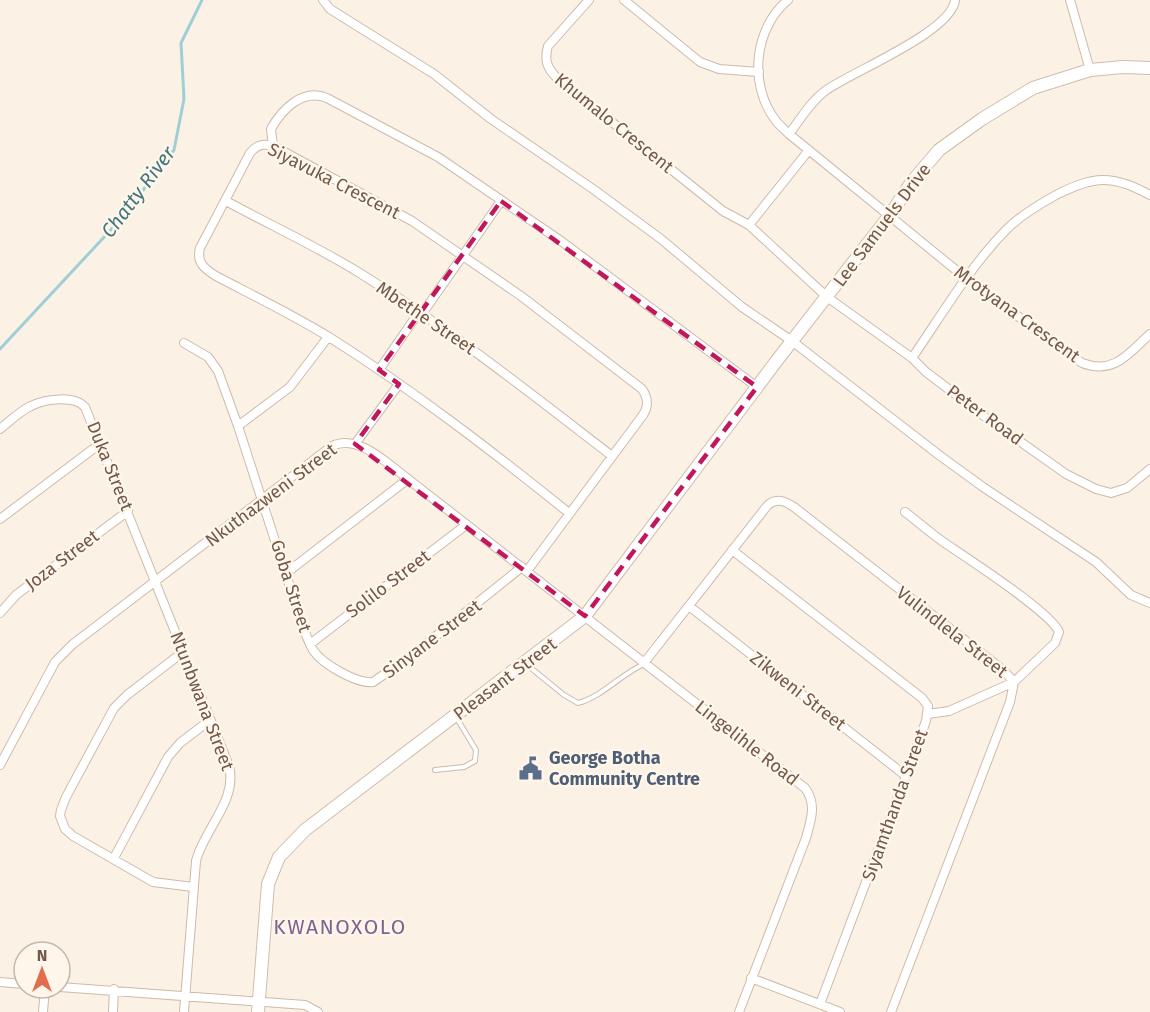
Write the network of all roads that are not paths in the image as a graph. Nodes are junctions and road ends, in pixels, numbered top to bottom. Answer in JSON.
{"nodes":[{"id":1,"x":324,"y":0,"type":"edge"},
{"id":2,"x":589,"y":0,"type":"edge"},
{"id":3,"x":624,"y":0,"type":"edge"},
{"id":4,"x":788,"y":0,"type":"edge"},
{"id":5,"x":955,"y":0,"type":"edge"},
{"id":6,"x":1070,"y":0,"type":"edge"},
{"id":7,"x":1150,"y":68,"type":"edge"},
{"id":8,"x":1090,"y":70,"type":"junction"},
{"id":9,"x":759,"y":72,"type":"junction"},
{"id":10,"x":789,"y":134,"type":"junction"},
{"id":11,"x":273,"y":146,"type":"junction"},
{"id":12,"x":809,"y":150,"type":"junction"},
{"id":13,"x":1150,"y":195,"type":"edge"},
{"id":14,"x":226,"y":201,"type":"junction"},
{"id":15,"x":501,"y":201,"type":"junction"},
{"id":16,"x":890,"y":215,"type":"junction"},
{"id":17,"x":749,"y":225,"type":"junction"},
{"id":18,"x":461,"y":256,"type":"junction"},
{"id":19,"x":966,"y":279,"type":"junction"},
{"id":20,"x":828,"y":297,"type":"junction"},
{"id":21,"x":421,"y":313,"type":"junction"},
{"id":22,"x":1150,"y":334,"type":"edge"},
{"id":23,"x":328,"y":337,"type":"junction"},
{"id":24,"x":792,"y":341,"type":"junction"},
{"id":25,"x":184,"y":343,"type":"dead end"},
{"id":26,"x":912,"y":358,"type":"junction"},
{"id":27,"x":379,"y":370,"type":"junction"},
{"id":28,"x":399,"y":384,"type":"junction"},
{"id":29,"x":756,"y":387,"type":"junction"},
{"id":30,"x":238,"y":426,"type":"junction"},
{"id":31,"x":0,"y":429,"type":"edge"},
{"id":32,"x":101,"y":443,"type":"junction"},
{"id":33,"x":355,"y":444,"type":"junction"},
{"id":34,"x":612,"y":456,"type":"junction"},
{"id":35,"x":1150,"y":469,"type":"edge"},
{"id":36,"x":408,"y":479,"type":"junction"},
{"id":37,"x":263,"y":500,"type":"junction"},
{"id":38,"x":128,"y":511,"type":"junction"},
{"id":39,"x":905,"y":512,"type":"dead end"},
{"id":40,"x":569,"y":513,"type":"junction"},
{"id":41,"x":0,"y":519,"type":"edge"},
{"id":42,"x":466,"y":525,"type":"junction"},
{"id":43,"x":732,"y":550,"type":"junction"},
{"id":44,"x":524,"y":569,"type":"junction"},
{"id":45,"x":285,"y":574,"type":"junction"},
{"id":46,"x":155,"y":582,"type":"junction"},
{"id":47,"x":1150,"y":603,"type":"edge"},
{"id":48,"x":689,"y":606,"type":"junction"},
{"id":49,"x":0,"y":613,"type":"edge"},
{"id":50,"x":585,"y":616,"type":"junction"},
{"id":51,"x":310,"y":644,"type":"junction"},
{"id":52,"x":183,"y":652,"type":"junction"},
{"id":53,"x":525,"y":663,"type":"junction"},
{"id":54,"x":644,"y":663,"type":"junction"},
{"id":55,"x":1014,"y":682,"type":"junction"},
{"id":56,"x":928,"y":714,"type":"junction"},
{"id":57,"x":455,"y":716,"type":"junction"},
{"id":58,"x":210,"y":720,"type":"junction"},
{"id":59,"x":0,"y":765,"type":"edge"},
{"id":60,"x":435,"y":770,"type":"dead end"},
{"id":61,"x":906,"y":776,"type":"junction"},
{"id":62,"x":114,"y":858,"type":"junction"},
{"id":63,"x":193,"y":887,"type":"junction"},
{"id":64,"x":751,"y":978,"type":"junction"},
{"id":65,"x":72,"y":987,"type":"edge"},
{"id":66,"x":114,"y":989,"type":"junction"},
{"id":67,"x":185,"y":995,"type":"junction"},
{"id":68,"x":820,"y":1004,"type":"junction"},
{"id":69,"x":259,"y":1006,"type":"edge"},
{"id":70,"x":113,"y":1012,"type":"edge"},
{"id":71,"x":184,"y":1012,"type":"edge"},
{"id":72,"x":318,"y":1012,"type":"edge"},
{"id":73,"x":739,"y":1012,"type":"edge"},
{"id":74,"x":840,"y":1012,"type":"edge"},
{"id":75,"x":891,"y":1012,"type":"edge"}],
"edges":[{"from":1,"to":24,"type":"street"},
{"from":2,"to":17,"type":"street","name":"Khumalo Crescent"},
{"from":3,"to":9,"type":"street"},
{"from":4,"to":9,"type":"street","name":"Mrotyana Crescent"},
{"from":5,"to":10,"type":"street"},
{"from":6,"to":8,"type":"street"},
{"from":7,"to":8,"type":"street","name":"Lee Samuels Drive"},
{"from":8,"to":16,"type":"street","name":"Lee Samuels Drive"},
{"from":9,"to":10,"type":"street","name":"Mrotyana Crescent"},
{"from":10,"to":12,"type":"street","name":"Mrotyana Crescent"},
{"from":11,"to":14,"type":"street","name":"Siyavuka Crescent"},
{"from":11,"to":15,"type":"street"},
{"from":11,"to":18,"type":"street","name":"Siyavuka Crescent"},
{"from":12,"to":16,"type":"street","name":"Mrotyana Crescent"},
{"from":12,"to":17,"type":"street"},
{"from":13,"to":19,"type":"street"},
{"from":14,"to":21,"type":"street","name":"Mbethe Street"},
{"from":14,"to":23,"type":"street","name":"Siyavuka Crescent"},
{"from":15,"to":18,"type":"street"},
{"from":15,"to":29,"type":"street"},
{"from":16,"to":19,"type":"street","name":"Mrotyana Crescent"},
{"from":16,"to":20,"type":"street","name":"Lee Samuels Drive"},
{"from":17,"to":20,"type":"street","name":"Khumalo Crescent"},
{"from":18,"to":21,"type":"street"},
{"from":18,"to":34,"type":"street","name":"Siyavuka Crescent"},
{"from":19,"to":22,"type":"street","name":"Mrotyana Crescent"},
{"from":19,"to":26,"type":"street"},
{"from":20,"to":24,"type":"street","name":"Lee Samuels Drive"},
{"from":20,"to":26,"type":"street","name":"Peter Road"},
{"from":21,"to":27,"type":"street"},
{"from":21,"to":34,"type":"street","name":"Mbethe Street"},
{"from":23,"to":27,"type":"street","name":"Siyavuka Crescent"},
{"from":23,"to":30,"type":"street"},
{"from":24,"to":29,"type":"street","name":"Pleasant Street"},
{"from":24,"to":47,"type":"street"},
{"from":25,"to":30,"type":"street","name":"Goba Street"},
{"from":26,"to":35,"type":"street","name":"Peter Road"},
{"from":27,"to":28,"type":"street","name":"Siyavuka Crescent"},
{"from":28,"to":33,"type":"street"},
{"from":28,"to":40,"type":"street","name":"Siyavuka Crescent"},
{"from":29,"to":50,"type":"street","name":"Pleasant Street"},
{"from":30,"to":37,"type":"street","name":"Goba Street"},
{"from":31,"to":32,"type":"street","name":"Duka Street"},
{"from":32,"to":38,"type":"street","name":"Duka Street"},
{"from":32,"to":41,"type":"street"},
{"from":33,"to":36,"type":"street","name":"Nkuthazweni Street"},
{"from":33,"to":37,"type":"street","name":"Nkuthazweni Street"},
{"from":34,"to":40,"type":"street","name":"Siyavuka Crescent"},
{"from":36,"to":42,"type":"street","name":"Nkuthazweni Street"},
{"from":36,"to":45,"type":"street"},
{"from":37,"to":45,"type":"street","name":"Goba Street"},
{"from":37,"to":46,"type":"street","name":"Nkuthazweni Street"},
{"from":38,"to":46,"type":"street","name":"Duka Street"},
{"from":38,"to":49,"type":"street","name":"Joza Street"},
{"from":39,"to":55,"type":"street"},
{"from":40,"to":44,"type":"street","name":"Siyavuka Crescent"},
{"from":42,"to":44,"type":"street","name":"Nkuthazweni Street"},
{"from":42,"to":51,"type":"street","name":"Solilo Street"},
{"from":43,"to":48,"type":"street","name":"Vulindlela Street"},
{"from":43,"to":55,"type":"street","name":"Vulindlela Street"},
{"from":43,"to":56,"type":"street","name":"Siyamthanda Street"},
{"from":44,"to":50,"type":"street","name":"Nkuthazweni Street"},
{"from":44,"to":51,"type":"street","name":"Sinyane Street"},
{"from":45,"to":51,"type":"street","name":"Goba Street"},
{"from":46,"to":52,"type":"street","name":"Ntunbwana Street"},
{"from":46,"to":59,"type":"street","name":"Nkuthazweni Street"},
{"from":48,"to":54,"type":"street","name":"Vulindlela Street"},
{"from":48,"to":61,"type":"street","name":"Zikweni Street"},
{"from":50,"to":53,"type":"street","name":"Pleasant Street"},
{"from":50,"to":54,"type":"street","name":"Lingelihle Road"},
{"from":52,"to":58,"type":"street","name":"Ntunbwana Street"},
{"from":52,"to":62,"type":"street"},
{"from":53,"to":54,"type":"lane"},
{"from":53,"to":57,"type":"street","name":"Pleasant Street"},
{"from":54,"to":64,"type":"street","name":"Lingelihle Road"},
{"from":55,"to":56,"type":"street"},
{"from":55,"to":75,"type":"street","name":"Vulindlela Street"},
{"from":56,"to":61,"type":"street","name":"Siyamthanda Street"},
{"from":57,"to":60,"type":"lane"},
{"from":57,"to":69,"type":"street","name":"Pleasant Street"},
{"from":58,"to":62,"type":"street"},
{"from":58,"to":63,"type":"street","name":"Ntunbwana Street"},
{"from":61,"to":68,"type":"street","name":"Siyamthanda Street"},
{"from":62,"to":63,"type":"street"},
{"from":63,"to":67,"type":"street","name":"Ntunbwana Street"},
{"from":64,"to":68,"type":"street"},
{"from":64,"to":73,"type":"street","name":"Lingelihle Road"},
{"from":65,"to":66,"type":"street"},
{"from":66,"to":67,"type":"street"},
{"from":66,"to":70,"type":"street"},
{"from":67,"to":69,"type":"street"},
{"from":67,"to":71,"type":"street","name":"Ntunbwana Street"},
{"from":68,"to":74,"type":"street"},
{"from":69,"to":72,"type":"street"}]}
